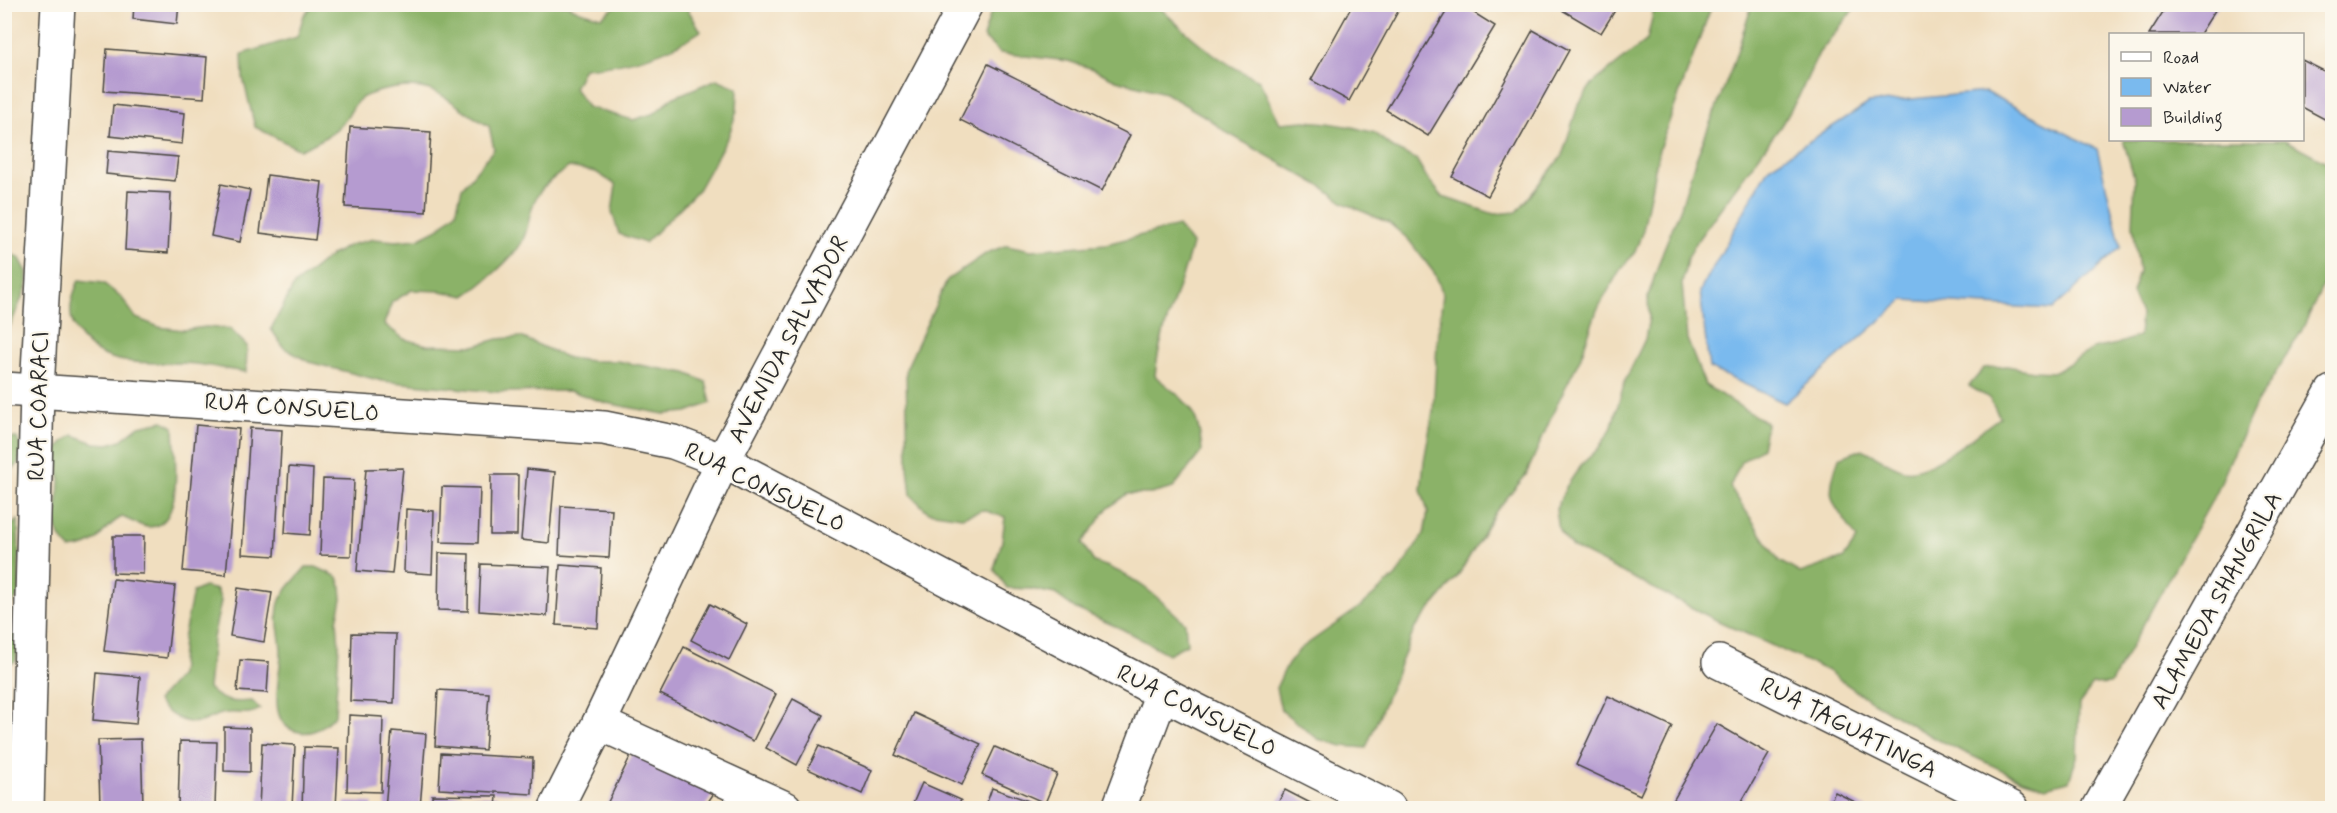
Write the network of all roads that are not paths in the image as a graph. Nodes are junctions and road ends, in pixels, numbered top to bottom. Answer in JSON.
{"nodes":[{"id":1,"x":58,"y":4,"type":"edge"},
{"id":2,"x":966,"y":4,"type":"edge"},
{"id":3,"x":4,"y":388,"type":"edge"},
{"id":4,"x":37,"y":390,"type":"junction"},
{"id":5,"x":2332,"y":392,"type":"edge"},
{"id":6,"x":723,"y":461,"type":"junction"},
{"id":7,"x":1719,"y":662,"type":"dead end"},
{"id":8,"x":1162,"y":693,"type":"junction"},
{"id":9,"x":599,"y":723,"type":"junction"},
{"id":10,"x":27,"y":808,"type":"edge"},
{"id":11,"x":556,"y":808,"type":"edge"},
{"id":12,"x":784,"y":808,"type":"edge"},
{"id":13,"x":1119,"y":808,"type":"edge"},
{"id":14,"x":1389,"y":808,"type":"edge"},
{"id":15,"x":2012,"y":808,"type":"edge"},
{"id":16,"x":2099,"y":808,"type":"edge"}],
"edges":[{"from":1,"to":4,"type":"street","name":"RUA COARACI"},
{"from":2,"to":6,"type":"street","name":"AVENIDA SALVADOR"},
{"from":3,"to":4,"type":"street","name":"RUA CONSUELO"},
{"from":4,"to":6,"type":"street","name":"RUA CONSUELO"},
{"from":4,"to":10,"type":"street","name":"RUA COARACI"},
{"from":5,"to":16,"type":"street","name":"ALAMEDA SHANGRILA"},
{"from":6,"to":8,"type":"street","name":"RUA CONSUELO"},
{"from":6,"to":9,"type":"street","name":"AVENIDA SALVADOR"},
{"from":7,"to":15,"type":"street","name":"RUA TAGUATINGA"},
{"from":8,"to":13,"type":"street"},
{"from":8,"to":14,"type":"street","name":"RUA CONSUELO"},
{"from":9,"to":11,"type":"street","name":"AVENIDA SALVADOR"},
{"from":9,"to":12,"type":"street"}]}
